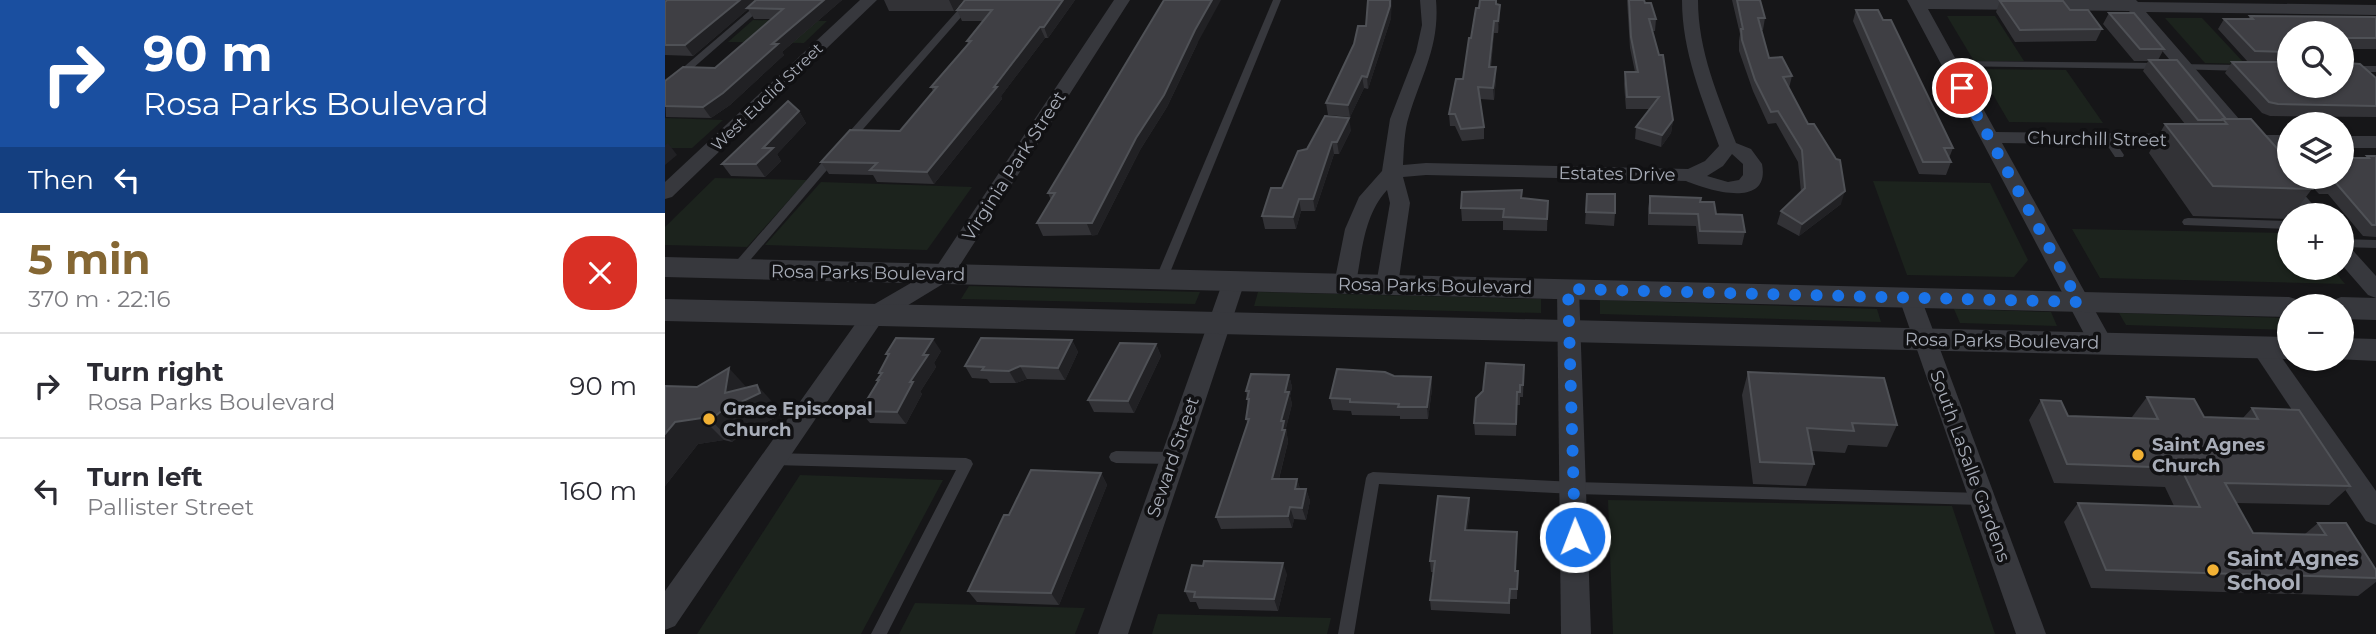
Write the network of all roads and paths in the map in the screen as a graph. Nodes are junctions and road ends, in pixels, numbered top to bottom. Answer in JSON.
{"nodes":[{"id":1,"x":767,"y":0,"type":"edge"},
{"id":2,"x":869,"y":0,"type":"edge"},
{"id":3,"x":972,"y":0,"type":"edge"},
{"id":4,"x":1122,"y":0,"type":"edge"},
{"id":5,"x":1277,"y":0,"type":"edge"},
{"id":6,"x":1428,"y":0,"type":"edge"},
{"id":7,"x":1690,"y":0,"type":"edge"},
{"id":8,"x":1916,"y":2,"type":"edge"},
{"id":9,"x":2131,"y":4,"type":"edge"},
{"id":10,"x":2376,"y":10,"type":"edge"},
{"id":11,"x":1949,"y":64,"type":"junction"},
{"id":12,"x":2184,"y":67,"type":"junction"},
{"id":13,"x":2247,"y":68,"type":"edge"},
{"id":14,"x":2354,"y":69,"type":"edge"},
{"id":15,"x":2376,"y":69,"type":"edge"},
{"id":16,"x":665,"y":88,"type":"edge"},
{"id":17,"x":1989,"y":137,"type":"junction"},
{"id":18,"x":2248,"y":141,"type":"junction"},
{"id":19,"x":2277,"y":141,"type":"edge"},
{"id":20,"x":2354,"y":142,"type":"edge"},
{"id":21,"x":2376,"y":142,"type":"edge"},
{"id":22,"x":1728,"y":146,"type":"junction"},
{"id":23,"x":1392,"y":172,"type":"junction"},
{"id":24,"x":1689,"y":175,"type":"junction"},
{"id":25,"x":665,"y":193,"type":"edge"},
{"id":26,"x":2302,"y":203,"type":"edge"},
{"id":27,"x":2188,"y":222,"type":"dead end"},
{"id":28,"x":2277,"y":225,"type":"edge"},
{"id":29,"x":2354,"y":243,"type":"edge"},
{"id":30,"x":2376,"y":244,"type":"edge"},
{"id":31,"x":2354,"y":265,"type":"edge"},
{"id":32,"x":665,"y":267,"type":"edge"},
{"id":33,"x":736,"y":269,"type":"junction"},
{"id":34,"x":943,"y":274,"type":"junction"},
{"id":35,"x":1161,"y":279,"type":"junction"},
{"id":36,"x":1234,"y":281,"type":"junction"},
{"id":37,"x":1345,"y":285,"type":"junction"},
{"id":38,"x":1387,"y":285,"type":"junction"},
{"id":39,"x":1568,"y":289,"type":"junction"},
{"id":40,"x":2376,"y":290,"type":"edge"},
{"id":41,"x":1910,"y":298,"type":"junction"},
{"id":42,"x":2079,"y":302,"type":"junction"},
{"id":43,"x":2277,"y":307,"type":"edge"},
{"id":44,"x":2354,"y":308,"type":"edge"},
{"id":45,"x":2376,"y":309,"type":"edge"},
{"id":46,"x":665,"y":310,"type":"edge"},
{"id":47,"x":874,"y":315,"type":"junction"},
{"id":48,"x":1219,"y":321,"type":"junction"},
{"id":49,"x":1568,"y":330,"type":"junction"},
{"id":50,"x":1924,"y":338,"type":"junction"},
{"id":51,"x":2101,"y":343,"type":"junction"},
{"id":52,"x":2275,"y":347,"type":"edge"},
{"id":53,"x":2354,"y":349,"type":"edge"},
{"id":54,"x":2376,"y":350,"type":"edge"},
{"id":55,"x":1116,"y":457,"type":"dead end"},
{"id":56,"x":1172,"y":458,"type":"junction"},
{"id":57,"x":774,"y":459,"type":"junction"},
{"id":58,"x":2366,"y":484,"type":"edge"},
{"id":59,"x":1575,"y":488,"type":"junction"},
{"id":60,"x":1982,"y":499,"type":"junction"},
{"id":61,"x":2376,"y":513,"type":"edge"},
{"id":62,"x":665,"y":616,"type":"edge"},
{"id":63,"x":879,"y":634,"type":"edge"},
{"id":64,"x":1113,"y":634,"type":"edge"},
{"id":65,"x":1346,"y":634,"type":"edge"},
{"id":66,"x":1576,"y":634,"type":"edge"},
{"id":67,"x":2031,"y":634,"type":"edge"}],
"edges":[{"from":1,"to":16,"type":"lane"},
{"from":2,"to":25,"type":"street","name":"West Euclid Street"},
{"from":3,"to":33,"type":"lane"},
{"from":4,"to":34,"type":"street","name":"Virginia Park Street"},
{"from":5,"to":35,"type":"lane"},
{"from":6,"to":23,"type":"street"},
{"from":7,"to":22,"type":"street"},
{"from":8,"to":9,"type":"street"},
{"from":8,"to":11,"type":"street"},
{"from":9,"to":10,"type":"street"},
{"from":9,"to":12,"type":"street"},
{"from":11,"to":12,"type":"lane"},
{"from":11,"to":17,"type":"street"},
{"from":12,"to":13,"type":"lane"},
{"from":12,"to":18,"type":"street"},
{"from":14,"to":15,"type":"lane"},
{"from":17,"to":18,"type":"street","name":"Churchill Street"},
{"from":17,"to":42,"type":"street"},
{"from":18,"to":19,"type":"street","name":"Churchill Street"},
{"from":18,"to":26,"type":"street"},
{"from":20,"to":21,"type":"street"},
{"from":22,"to":24,"type":"street","name":"Estates Drive"},
{"from":22,"to":24,"type":"street"},
{"from":23,"to":24,"type":"street","name":"Estates Drive"},
{"from":23,"to":37,"type":"street"},
{"from":23,"to":38,"type":"street"},
{"from":27,"to":28,"type":"lane"},
{"from":29,"to":30,"type":"lane"},
{"from":31,"to":40,"type":"street"},
{"from":32,"to":33,"type":"street","name":"Rosa Parks Boulevard"},
{"from":33,"to":34,"type":"street","name":"Rosa Parks Boulevard"},
{"from":34,"to":35,"type":"street","name":"Rosa Parks Boulevard"},
{"from":34,"to":47,"type":"street","name":"Virginia Park Street"},
{"from":35,"to":36,"type":"street","name":"Rosa Parks Boulevard"},
{"from":36,"to":37,"type":"street","name":"Rosa Parks Boulevard"},
{"from":36,"to":48,"type":"street","name":"Seward Street"},
{"from":37,"to":38,"type":"street","name":"Rosa Parks Boulevard"},
{"from":38,"to":39,"type":"street","name":"Rosa Parks Boulevard"},
{"from":39,"to":41,"type":"street","name":"Rosa Parks Boulevard"},
{"from":39,"to":49,"type":"street"},
{"from":41,"to":42,"type":"street","name":"Rosa Parks Boulevard"},
{"from":41,"to":50,"type":"street","name":"South LaSalle Gardens"},
{"from":42,"to":43,"type":"street","name":"Rosa Parks Boulevard"},
{"from":42,"to":51,"type":"street"},
{"from":44,"to":45,"type":"street"},
{"from":46,"to":47,"type":"street","name":"Rosa Parks Boulevard"},
{"from":47,"to":48,"type":"street","name":"Rosa Parks Boulevard"},
{"from":47,"to":57,"type":"street","name":"Virginia Park Street"},
{"from":48,"to":49,"type":"street","name":"Rosa Parks Boulevard"},
{"from":48,"to":56,"type":"street","name":"Seward Street"},
{"from":49,"to":50,"type":"street","name":"Rosa Parks Boulevard"},
{"from":49,"to":59,"type":"street"},
{"from":50,"to":51,"type":"street","name":"Rosa Parks Boulevard"},
{"from":50,"to":60,"type":"street","name":"South LaSalle Gardens"},
{"from":51,"to":52,"type":"street","name":"Rosa Parks Boulevard"},
{"from":52,"to":58,"type":"street"},
{"from":53,"to":54,"type":"street"},
{"from":55,"to":56,"type":"lane"},
{"from":56,"to":64,"type":"street","name":"Seward Street"},
{"from":57,"to":62,"type":"street","name":"Virginia Park Street"},
{"from":57,"to":63,"type":"lane"},
{"from":58,"to":61,"type":"street"},
{"from":59,"to":60,"type":"lane"},
{"from":59,"to":65,"type":"lane"},
{"from":59,"to":66,"type":"street"},
{"from":60,"to":67,"type":"street","name":"South LaSalle Gardens"}]}
